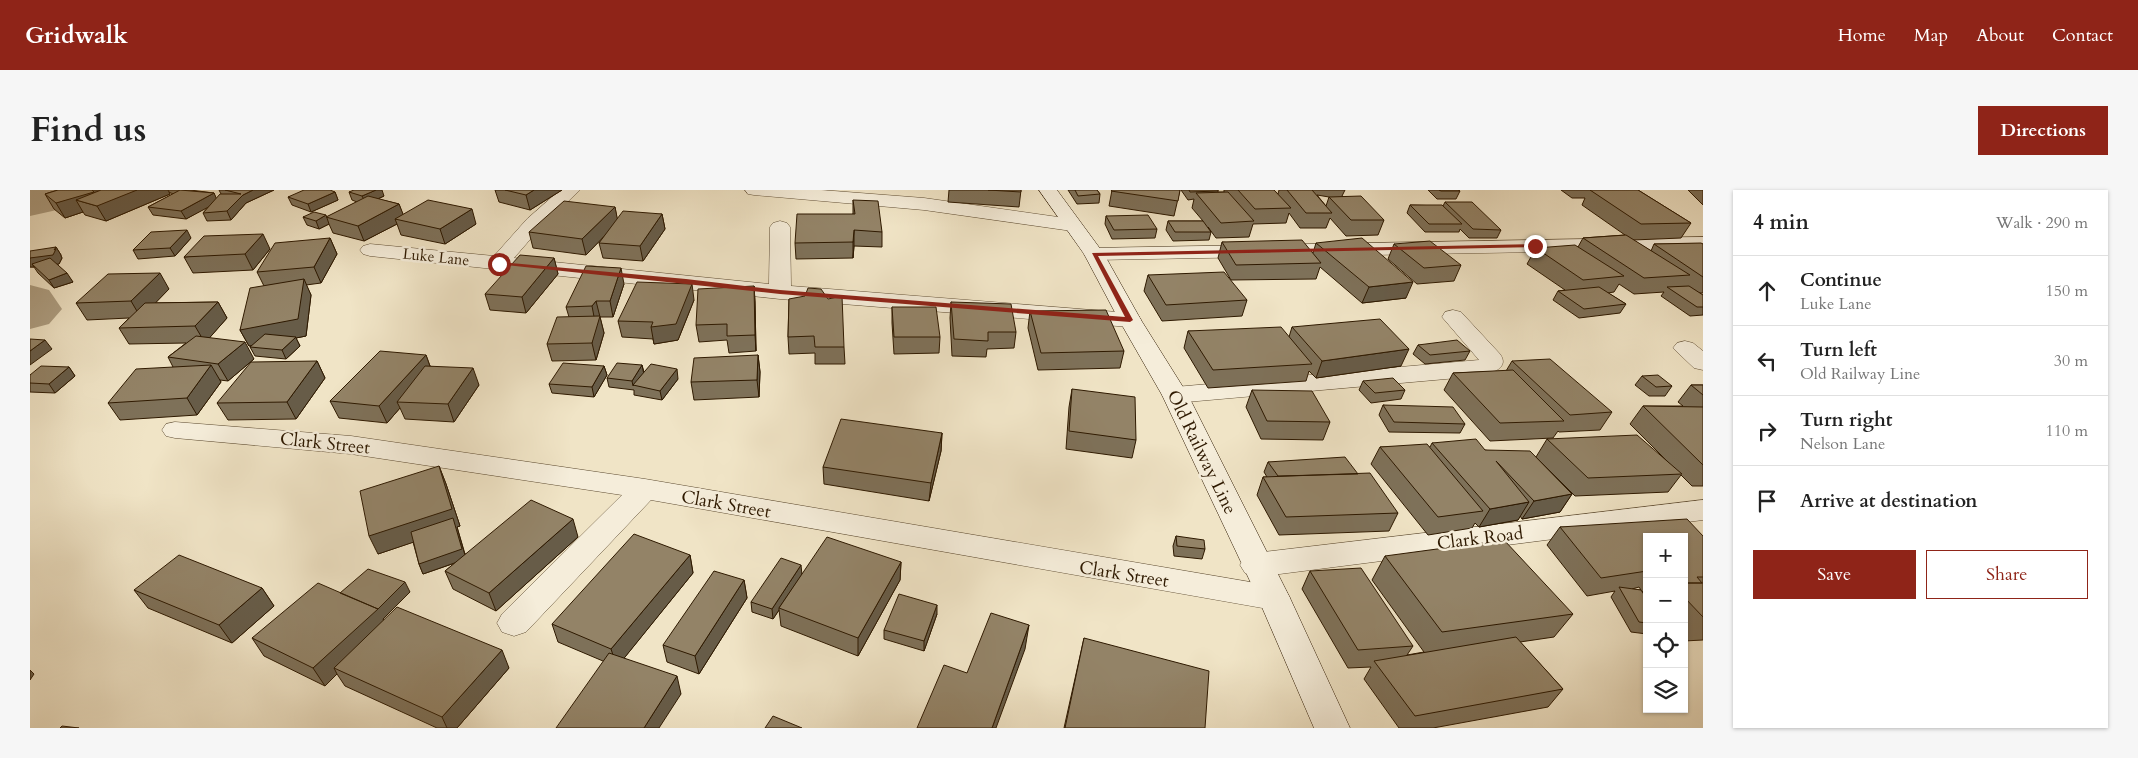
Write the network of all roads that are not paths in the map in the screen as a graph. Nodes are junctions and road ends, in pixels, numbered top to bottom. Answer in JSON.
{"nodes":[{"id":1,"x":571,"y":190,"type":"edge"},
{"id":2,"x":754,"y":190,"type":"edge"},
{"id":3,"x":1048,"y":190,"type":"edge"},
{"id":4,"x":1072,"y":225,"type":"junction"},
{"id":5,"x":780,"y":227,"type":"dead end"},
{"id":6,"x":1703,"y":243,"type":"edge"},
{"id":7,"x":370,"y":250,"type":"dead end"},
{"id":8,"x":1094,"y":254,"type":"junction"},
{"id":9,"x":499,"y":264,"type":"junction"},
{"id":10,"x":780,"y":292,"type":"junction"},
{"id":11,"x":1453,"y":317,"type":"dead end"},
{"id":12,"x":1130,"y":320,"type":"junction"},
{"id":13,"x":1685,"y":348,"type":"dead end"},
{"id":14,"x":1703,"y":363,"type":"edge"},
{"id":15,"x":1175,"y":395,"type":"junction"},
{"id":16,"x":175,"y":430,"type":"dead end"},
{"id":17,"x":645,"y":490,"type":"junction"},
{"id":18,"x":1703,"y":510,"type":"edge"},
{"id":19,"x":1256,"y":565,"type":"junction"},
{"id":20,"x":1274,"y":598,"type":"junction"},
{"id":21,"x":514,"y":623,"type":"dead end"},
{"id":22,"x":1332,"y":728,"type":"edge"}],
"edges":[{"from":1,"to":9,"type":"street"},
{"from":2,"to":4,"type":"street"},
{"from":3,"to":4,"type":"street","name":"Old Railway Line"},
{"from":4,"to":8,"type":"street","name":"Old Railway Line"},
{"from":5,"to":10,"type":"street"},
{"from":6,"to":8,"type":"street"},
{"from":7,"to":9,"type":"street","name":"Luke Lane"},
{"from":8,"to":12,"type":"street","name":"Old Railway Line"},
{"from":9,"to":10,"type":"street","name":"Luke Lane"},
{"from":10,"to":12,"type":"street","name":"Luke Lane"},
{"from":11,"to":15,"type":"street"},
{"from":12,"to":15,"type":"street","name":"Old Railway Line"},
{"from":13,"to":14,"type":"street"},
{"from":15,"to":19,"type":"street","name":"Old Railway Line"},
{"from":16,"to":17,"type":"street","name":"Clark Street"},
{"from":17,"to":20,"type":"street","name":"Clark Street"},
{"from":17,"to":21,"type":"street"},
{"from":18,"to":19,"type":"street","name":"Clark Road"},
{"from":19,"to":20,"type":"street","name":"Old Railway Line"},
{"from":20,"to":22,"type":"street","name":"Old Railway Line"}]}
